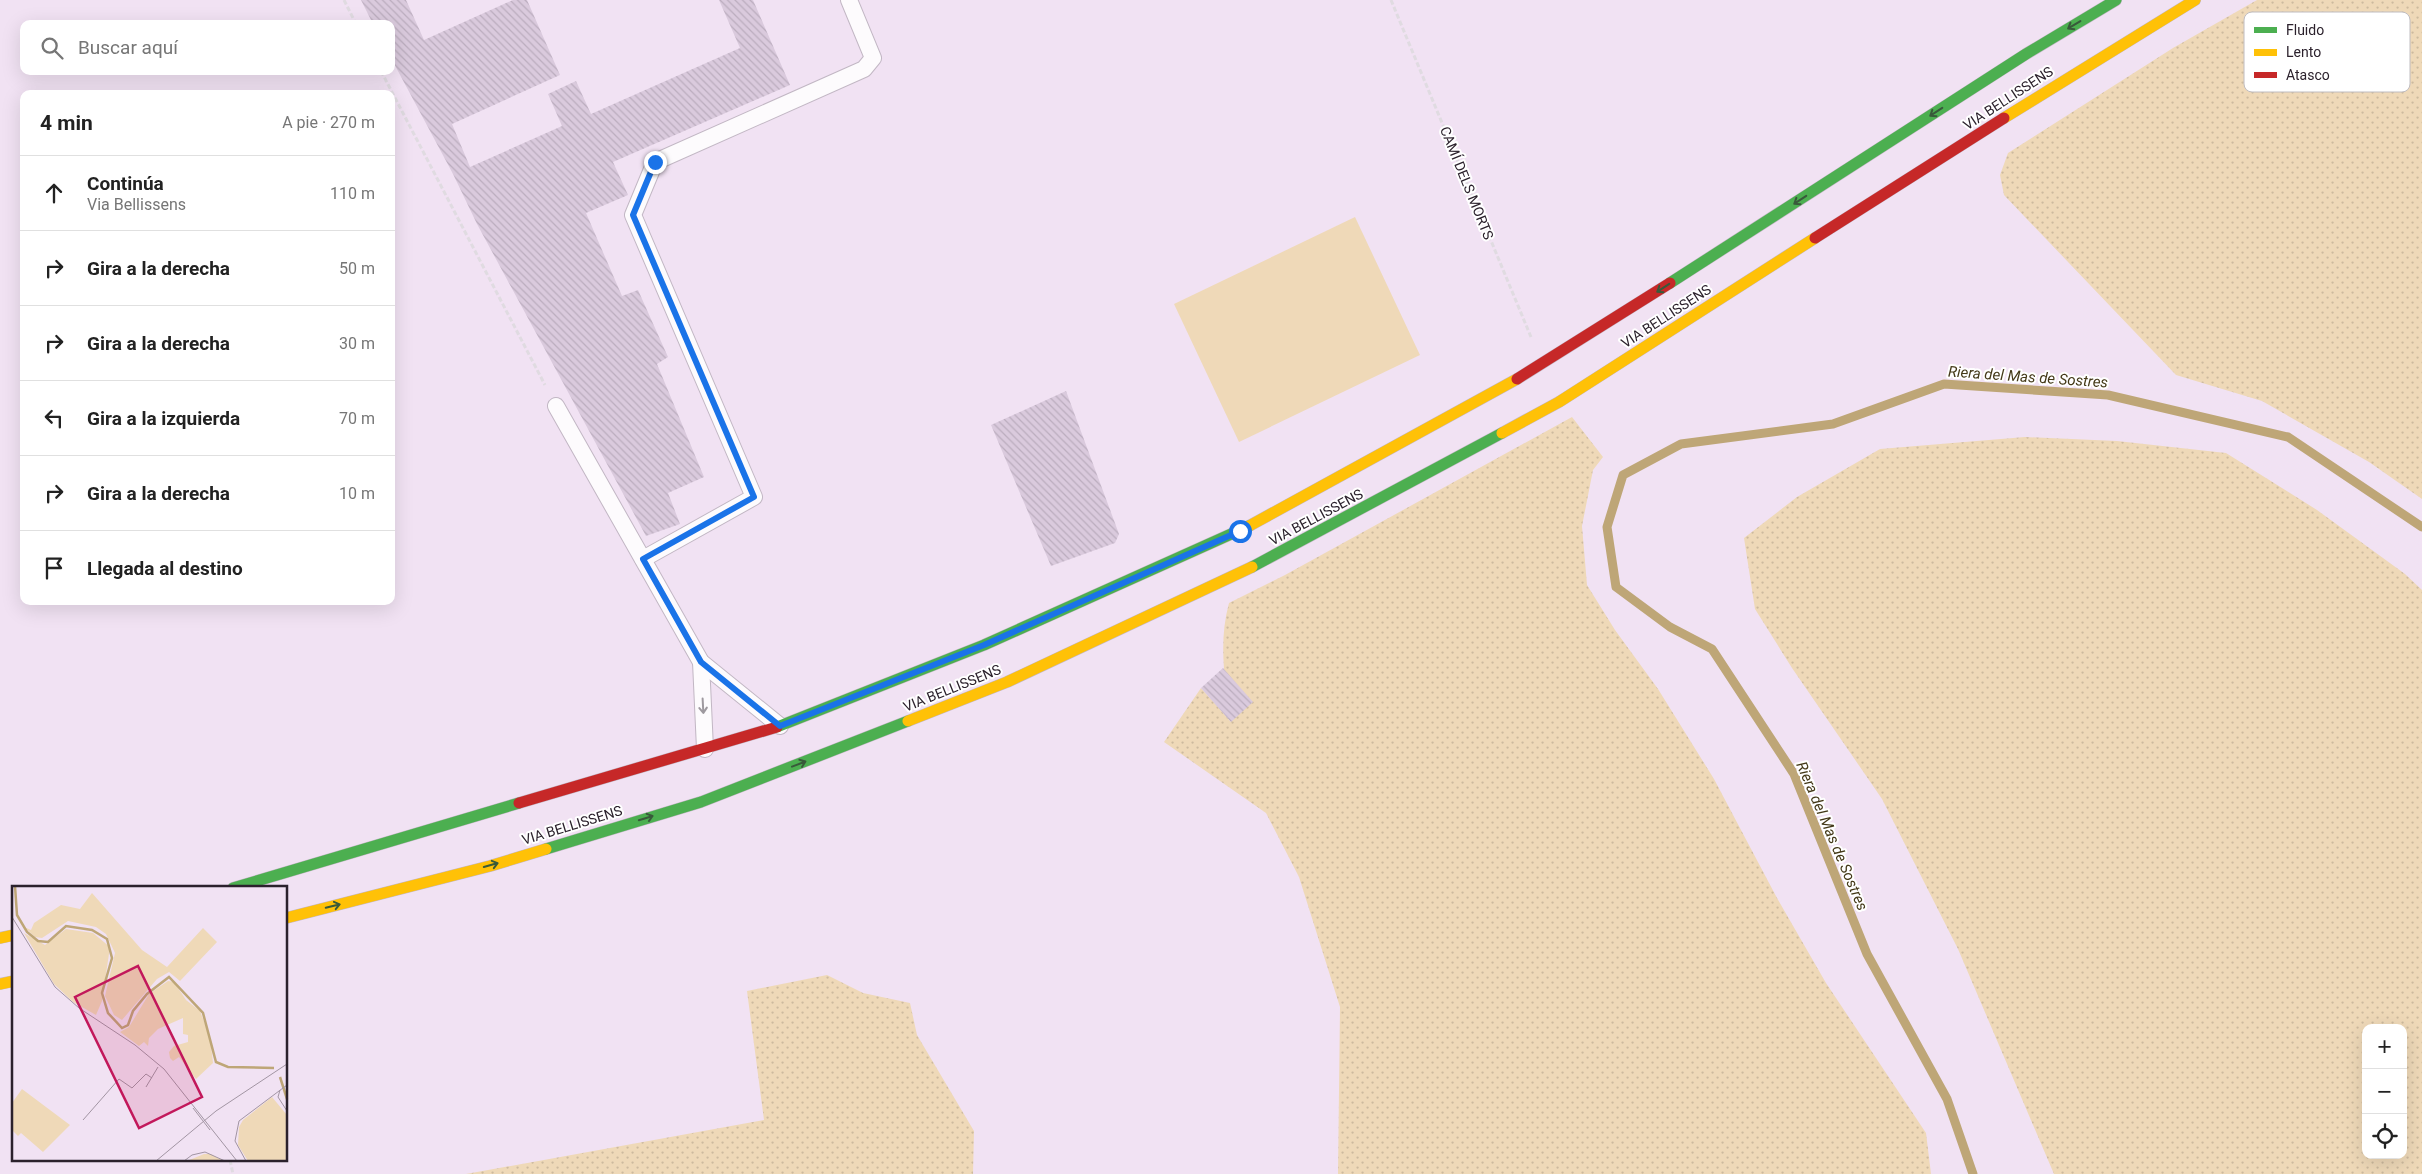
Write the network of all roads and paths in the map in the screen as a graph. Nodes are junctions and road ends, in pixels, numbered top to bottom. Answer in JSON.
{"nodes":[{"id":1,"x":344,"y":0,"type":"edge"},
{"id":2,"x":849,"y":0,"type":"edge"},
{"id":3,"x":1391,"y":0,"type":"edge"},
{"id":4,"x":2116,"y":0,"type":"edge"},
{"id":5,"x":2195,"y":0,"type":"edge"},
{"id":6,"x":354,"y":20,"type":"edge"},
{"id":7,"x":383,"y":75,"type":"edge"},
{"id":8,"x":391,"y":90,"type":"edge"},
{"id":9,"x":395,"y":98,"type":"edge"},
{"id":10,"x":1542,"y":365,"type":"junction"},
{"id":11,"x":556,"y":406,"type":"joint"},
{"id":12,"x":643,"y":559,"type":"junction"},
{"id":13,"x":701,"y":662,"type":"junction"},
{"id":14,"x":780,"y":726,"type":"junction"},
{"id":15,"x":705,"y":750,"type":"junction"},
{"id":16,"x":240,"y":886,"type":"edge"},
{"id":17,"x":288,"y":917,"type":"edge"}],
"edges":[{"from":1,"to":6,"type":"path"},
{"from":2,"to":12,"type":"lane"},
{"from":3,"to":10,"type":"path","name":"CAMÍ DELS MORTS"},
{"from":4,"to":10,"type":"main road","name":"VIA BELLISSENS","one_way":true},
{"from":17,"to":5,"type":"main road","name":"VIA BELLISSENS","one_way":true},
{"from":7,"to":8,"type":"path"},
{"from":9,"to":11,"type":"path"},
{"from":10,"to":14,"type":"main road","name":"VIA BELLISSENS"},
{"from":11,"to":12,"type":"lane"},
{"from":12,"to":13,"type":"lane"},
{"from":13,"to":14,"type":"lane"},
{"from":13,"to":15,"type":"lane","one_way":true},
{"from":14,"to":15,"type":"main road","name":"VIA BELLISSENS"},
{"from":15,"to":16,"type":"main road","name":"VIA BELLISSENS"}]}
